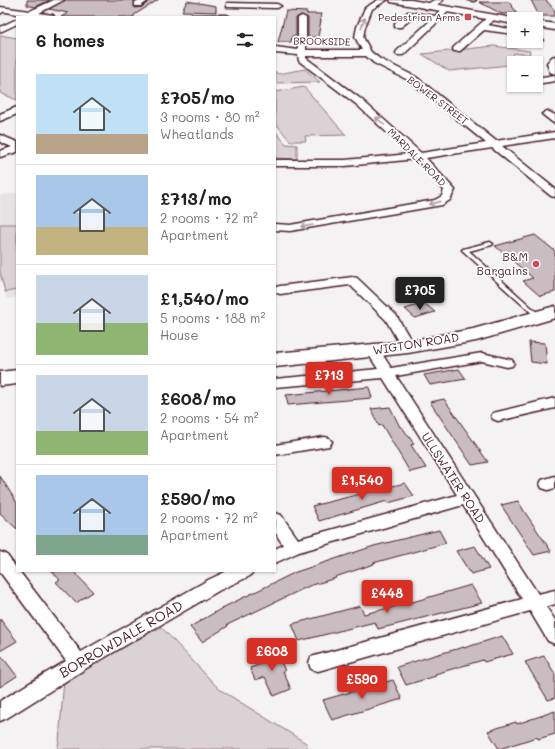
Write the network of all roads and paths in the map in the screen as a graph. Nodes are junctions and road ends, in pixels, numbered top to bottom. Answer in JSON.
{"nodes":[{"id":1,"x":60,"y":0,"type":"edge"},
{"id":2,"x":382,"y":0,"type":"edge"},
{"id":3,"x":395,"y":0,"type":"edge"},
{"id":4,"x":440,"y":0,"type":"edge"},
{"id":5,"x":470,"y":0,"type":"edge"},
{"id":6,"x":474,"y":0,"type":"edge"},
{"id":7,"x":231,"y":3,"type":"edge"},
{"id":8,"x":277,"y":6,"type":"dead end"},
{"id":9,"x":2,"y":7,"type":"edge"},
{"id":10,"x":45,"y":7,"type":"junction"},
{"id":11,"x":429,"y":7,"type":"junction"},
{"id":12,"x":446,"y":10,"type":"junction"},
{"id":13,"x":18,"y":11,"type":"junction"},
{"id":14,"x":28,"y":15,"type":"edge"},
{"id":15,"x":39,"y":16,"type":"edge"},
{"id":16,"x":227,"y":16,"type":"edge"},
{"id":17,"x":302,"y":18,"type":"dead end"},
{"id":18,"x":492,"y":18,"type":"junction"},
{"id":19,"x":437,"y":19,"type":"junction"},
{"id":20,"x":507,"y":20,"type":"edge"},
{"id":21,"x":16,"y":22,"type":"edge"},
{"id":22,"x":543,"y":25,"type":"edge"},
{"id":23,"x":398,"y":26,"type":"dead end"},
{"id":24,"x":483,"y":27,"type":"junction"},
{"id":25,"x":555,"y":27,"type":"edge"},
{"id":26,"x":0,"y":30,"type":"edge"},
{"id":27,"x":507,"y":31,"type":"edge"},
{"id":28,"x":457,"y":49,"type":"dead end"},
{"id":29,"x":276,"y":50,"type":"edge"},
{"id":30,"x":301,"y":53,"type":"junction"},
{"id":31,"x":368,"y":53,"type":"junction"},
{"id":32,"x":400,"y":53,"type":"dead end"},
{"id":33,"x":555,"y":59,"type":"edge"},
{"id":34,"x":555,"y":72,"type":"edge"},
{"id":35,"x":555,"y":78,"type":"edge"},
{"id":36,"x":543,"y":80,"type":"edge"},
{"id":37,"x":15,"y":108,"type":"edge"},
{"id":38,"x":546,"y":114,"type":"dead end"},
{"id":39,"x":0,"y":118,"type":"edge"},
{"id":40,"x":555,"y":120,"type":"edge"},
{"id":41,"x":555,"y":135,"type":"edge"},
{"id":42,"x":0,"y":138,"type":"edge"},
{"id":43,"x":496,"y":145,"type":"junction"},
{"id":44,"x":16,"y":147,"type":"edge"},
{"id":45,"x":16,"y":148,"type":"edge"},
{"id":46,"x":0,"y":154,"type":"edge"},
{"id":47,"x":419,"y":156,"type":"junction"},
{"id":48,"x":276,"y":163,"type":"edge"},
{"id":49,"x":555,"y":194,"type":"edge"},
{"id":50,"x":276,"y":227,"type":"edge"},
{"id":51,"x":490,"y":244,"type":"dead end"},
{"id":52,"x":280,"y":290,"type":"dead end"},
{"id":53,"x":547,"y":315,"type":"edge"},
{"id":54,"x":408,"y":347,"type":"junction"},
{"id":55,"x":374,"y":352,"type":"junction"},
{"id":56,"x":276,"y":360,"type":"edge"},
{"id":57,"x":507,"y":363,"type":"dead end"},
{"id":58,"x":386,"y":373,"type":"junction"},
{"id":59,"x":16,"y":377,"type":"edge"},
{"id":60,"x":0,"y":379,"type":"edge"},
{"id":61,"x":276,"y":383,"type":"edge"},
{"id":62,"x":555,"y":403,"type":"edge"},
{"id":63,"x":498,"y":416,"type":"dead end"},
{"id":64,"x":324,"y":442,"type":"dead end"},
{"id":65,"x":276,"y":450,"type":"edge"},
{"id":66,"x":466,"y":498,"type":"junction"},
{"id":67,"x":276,"y":520,"type":"edge"},
{"id":68,"x":294,"y":547,"type":"junction"},
{"id":69,"x":276,"y":556,"type":"edge"},
{"id":70,"x":0,"y":559,"type":"edge"},
{"id":71,"x":242,"y":572,"type":"edge"},
{"id":72,"x":555,"y":597,"type":"edge"},
{"id":73,"x":534,"y":603,"type":"junction"},
{"id":74,"x":555,"y":636,"type":"edge"},
{"id":75,"x":78,"y":663,"type":"junction"},
{"id":76,"x":318,"y":663,"type":"dead end"},
{"id":77,"x":0,"y":712,"type":"edge"}],
"edges":[{"from":1,"to":10,"type":"street"},
{"from":31,"to":2,"type":"street","name":"BOWER STREET","one_way":true},
{"from":3,"to":11,"type":"main road"},
{"from":4,"to":11,"type":"street"},
{"from":5,"to":6,"type":"lane"},
{"from":7,"to":8,"type":"street"},
{"from":7,"to":16,"type":"street"},
{"from":9,"to":13,"type":"street"},
{"from":10,"to":13,"type":"street"},
{"from":10,"to":14,"type":"street"},
{"from":11,"to":12,"type":"main road"},
{"from":12,"to":18,"type":"main road"},
{"from":12,"to":19,"type":"street"},
{"from":13,"to":14,"type":"street"},
{"from":14,"to":15,"type":"street"},
{"from":17,"to":30,"type":"street"},
{"from":18,"to":20,"type":"main road"},
{"from":18,"to":24,"type":"street"},
{"from":19,"to":23,"type":"street"},
{"from":19,"to":32,"type":"street"},
{"from":21,"to":26,"type":"street"},
{"from":22,"to":25,"type":"main road"},
{"from":24,"to":27,"type":"street"},
{"from":24,"to":28,"type":"street"},
{"from":29,"to":30,"type":"street","name":"BROOKSIDE"},
{"from":30,"to":31,"type":"street","name":"BROOKSIDE"},
{"from":47,"to":30,"type":"street","name":"MARDALE ROAD","one_way":true},
{"from":31,"to":43,"type":"street","name":"BOWER STREET"},
{"from":33,"to":34,"type":"street"},
{"from":35,"to":36,"type":"street"},
{"from":37,"to":39,"type":"street"},
{"from":38,"to":40,"type":"street"},
{"from":41,"to":43,"type":"street"},
{"from":42,"to":44,"type":"street"},
{"from":43,"to":47,"type":"street"},
{"from":43,"to":49,"type":"street","name":"BOWER STREET"},
{"from":45,"to":46,"type":"street"},
{"from":47,"to":48,"type":"street"},
{"from":47,"to":50,"type":"street","name":"MARDALE ROAD","one_way":true},
{"from":51,"to":53,"type":"lane"},
{"from":52,"to":54,"type":"street"},
{"from":53,"to":54,"type":"main road","name":"WIGTON ROAD"},
{"from":54,"to":55,"type":"main road","name":"WIGTON ROAD"},
{"from":55,"to":56,"type":"main road","name":"WIGTON ROAD"},
{"from":55,"to":58,"type":"street","name":"ULLSWATER ROAD"},
{"from":57,"to":58,"type":"street"},
{"from":58,"to":61,"type":"street"},
{"from":58,"to":66,"type":"street","name":"ULLSWATER ROAD"},
{"from":59,"to":60,"type":"main road"},
{"from":62,"to":63,"type":"street"},
{"from":64,"to":65,"type":"street"},
{"from":66,"to":68,"type":"street"},
{"from":66,"to":73,"type":"street","name":"ULLSWATER ROAD"},
{"from":67,"to":68,"type":"street"},
{"from":68,"to":69,"type":"street"},
{"from":70,"to":75,"type":"street"},
{"from":71,"to":75,"type":"street","name":"BORROWDALE ROAD"},
{"from":72,"to":73,"type":"street"},
{"from":73,"to":74,"type":"street","name":"ULLSWATER ROAD"},
{"from":73,"to":76,"type":"street"},
{"from":75,"to":77,"type":"street","name":"BORROWDALE ROAD"}]}
